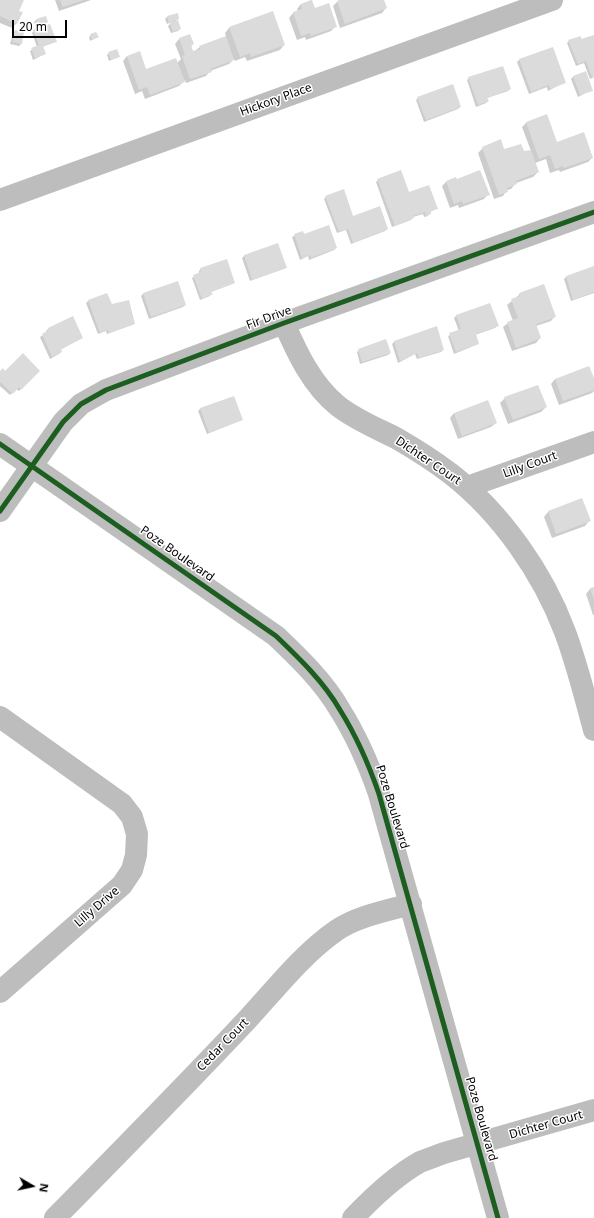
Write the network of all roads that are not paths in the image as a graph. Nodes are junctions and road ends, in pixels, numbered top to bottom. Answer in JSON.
{"nodes":[{"id":1,"x":552,"y":0,"type":"edge"},
{"id":2,"x":0,"y":200,"type":"edge"},
{"id":3,"x":594,"y":212,"type":"edge"},
{"id":4,"x":284,"y":323,"type":"junction"},
{"id":5,"x":594,"y":442,"type":"edge"},
{"id":6,"x":0,"y":444,"type":"edge"},
{"id":7,"x":32,"y":465,"type":"junction"},
{"id":8,"x":466,"y":488,"type":"junction"},
{"id":9,"x":0,"y":511,"type":"edge"},
{"id":10,"x":586,"y":669,"type":"edge"},
{"id":11,"x":0,"y":717,"type":"edge"},
{"id":12,"x":594,"y":730,"type":"edge"},
{"id":13,"x":411,"y":904,"type":"junction"},
{"id":14,"x":4,"y":982,"type":"edge"},
{"id":15,"x":594,"y":1110,"type":"edge"},
{"id":16,"x":477,"y":1144,"type":"junction"},
{"id":17,"x":55,"y":1218,"type":"edge"},
{"id":18,"x":354,"y":1218,"type":"edge"},
{"id":19,"x":498,"y":1218,"type":"edge"}],
"edges":[{"from":1,"to":2,"type":"street","name":"Hickory Place"},
{"from":3,"to":4,"type":"street","name":"Fir Drive"},
{"from":4,"to":7,"type":"street","name":"Fir Drive"},
{"from":4,"to":8,"type":"street","name":"Dichter Court"},
{"from":5,"to":8,"type":"street","name":"Lilly Court"},
{"from":6,"to":7,"type":"street","name":"Poze Boulevard"},
{"from":7,"to":9,"type":"street","name":"Fir Drive"},
{"from":7,"to":13,"type":"street","name":"Poze Boulevard"},
{"from":8,"to":10,"type":"street","name":"Dichter Court"},
{"from":10,"to":12,"type":"street","name":"Dichter Court"},
{"from":11,"to":14,"type":"street","name":"Lilly Drive"},
{"from":13,"to":16,"type":"street","name":"Poze Boulevard"},
{"from":13,"to":17,"type":"street","name":"Cedar Court"},
{"from":15,"to":16,"type":"street","name":"Dichter Court"},
{"from":16,"to":18,"type":"street","name":"Dichter Court"},
{"from":16,"to":19,"type":"street","name":"Poze Boulevard"}]}
